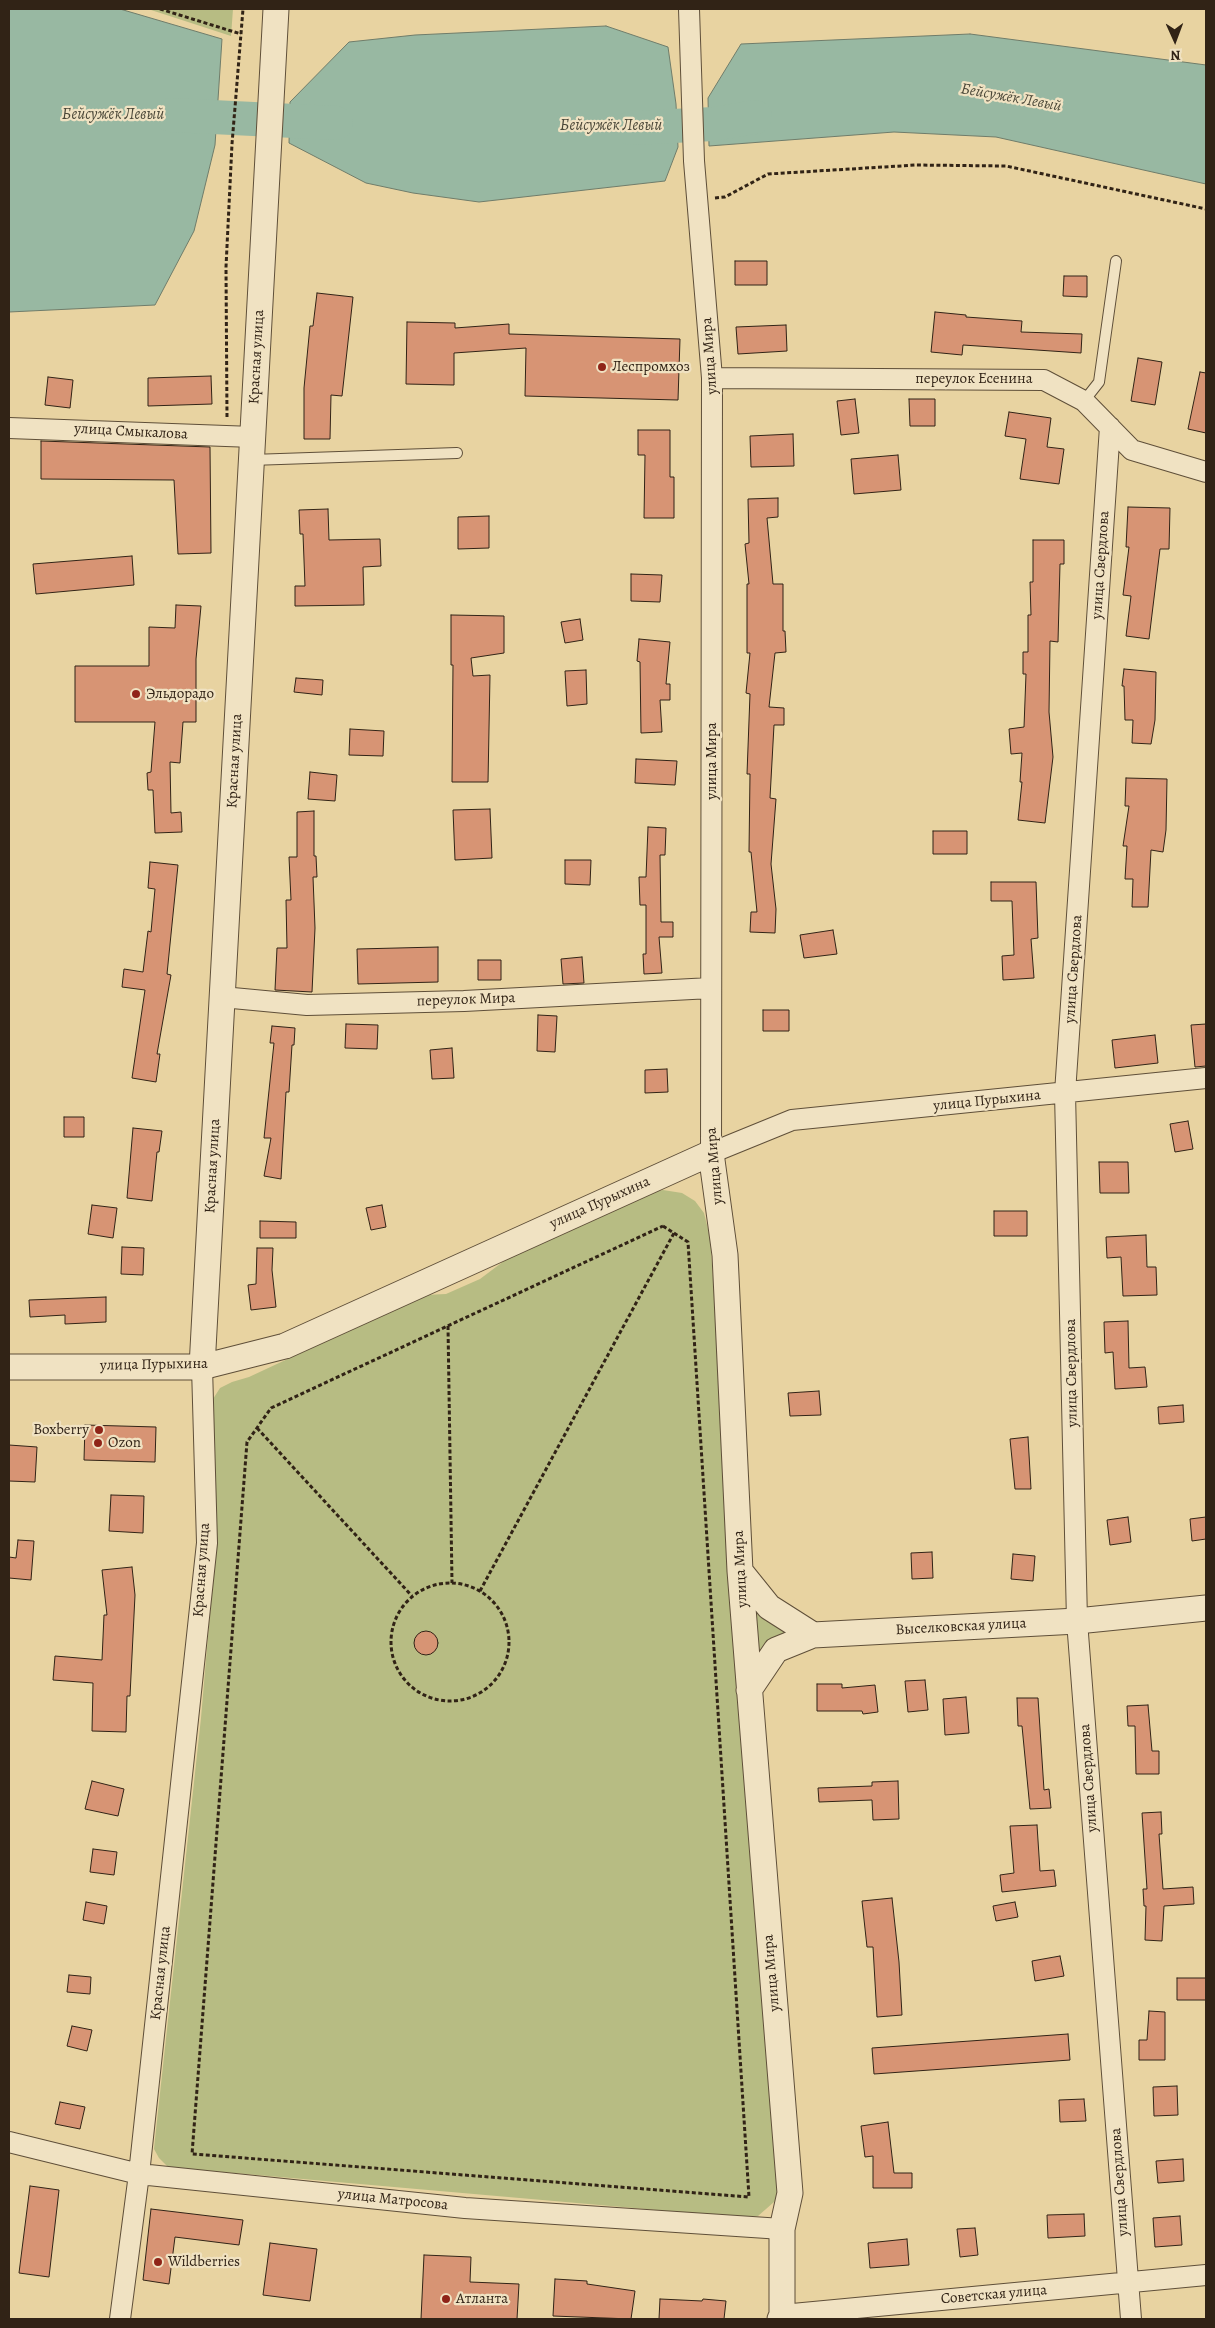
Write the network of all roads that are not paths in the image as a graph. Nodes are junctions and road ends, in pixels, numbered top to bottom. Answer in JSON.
{"nodes":[{"id":1,"x":276,"y":9,"type":"edge"},
{"id":2,"x":689,"y":9,"type":"edge"},
{"id":3,"x":1116,"y":261,"type":"dead end"},
{"id":4,"x":712,"y":378,"type":"junction"},
{"id":5,"x":1084,"y":401,"type":"junction"},
{"id":6,"x":1110,"y":427,"type":"junction"},
{"id":7,"x":9,"y":428,"type":"edge"},
{"id":8,"x":252,"y":449,"type":"junction"},
{"id":9,"x":457,"y":453,"type":"dead end"},
{"id":10,"x":1206,"y":472,"type":"edge"},
{"id":11,"x":711,"y":988,"type":"junction"},
{"id":12,"x":222,"y":997,"type":"junction"},
{"id":13,"x":1206,"y":1078,"type":"edge"},
{"id":14,"x":1065,"y":1093,"type":"junction"},
{"id":15,"x":711,"y":1154,"type":"junction"},
{"id":16,"x":9,"y":1367,"type":"edge"},
{"id":17,"x":202,"y":1368,"type":"junction"},
{"id":18,"x":740,"y":1571,"type":"junction"},
{"id":19,"x":1206,"y":1608,"type":"edge"},
{"id":20,"x":1077,"y":1621,"type":"junction"},
{"id":21,"x":813,"y":1635,"type":"junction"},
{"id":22,"x":749,"y":1690,"type":"junction"},
{"id":23,"x":9,"y":2142,"type":"edge"},
{"id":24,"x":139,"y":2174,"type":"junction"},
{"id":25,"x":782,"y":2229,"type":"junction"},
{"id":26,"x":1206,"y":2275,"type":"edge"},
{"id":27,"x":1128,"y":2283,"type":"junction"},
{"id":28,"x":821,"y":2315,"type":"edge"},
{"id":29,"x":781,"y":2317,"type":"edge"},
{"id":30,"x":120,"y":2319,"type":"edge"},
{"id":31,"x":1131,"y":2319,"type":"edge"}],
"edges":[{"from":1,"to":8,"type":"street","name":"Красная улица"},
{"from":2,"to":4,"type":"street","name":"улица Мира"},
{"from":3,"to":5,"type":"lane"},
{"from":4,"to":5,"type":"street","name":"переулок Есенина"},
{"from":4,"to":11,"type":"street","name":"улица Мира"},
{"from":5,"to":6,"type":"street","name":"переулок Есенина"},
{"from":6,"to":10,"type":"street","name":"переулок Есенина"},
{"from":6,"to":14,"type":"street","name":"улица Свердлова"},
{"from":7,"to":8,"type":"street","name":"улица Смыкалова"},
{"from":8,"to":9,"type":"lane"},
{"from":8,"to":12,"type":"street","name":"Красная улица"},
{"from":11,"to":12,"type":"street","name":"переулок Мира"},
{"from":11,"to":15,"type":"street","name":"улица Мира"},
{"from":12,"to":17,"type":"street","name":"Красная улица"},
{"from":13,"to":14,"type":"street","name":"улица Пурыхина"},
{"from":14,"to":15,"type":"street","name":"улица Пурыхина"},
{"from":14,"to":20,"type":"street","name":"улица Свердлова"},
{"from":15,"to":17,"type":"street","name":"улица Пурыхина"},
{"from":15,"to":18,"type":"street","name":"улица Мира"},
{"from":16,"to":17,"type":"street","name":"улица Пурыхина"},
{"from":17,"to":24,"type":"street","name":"Красная улица"},
{"from":18,"to":21,"type":"street"},
{"from":18,"to":22,"type":"street","name":"улица Мира"},
{"from":19,"to":20,"type":"street","name":"Выселковская улица"},
{"from":20,"to":21,"type":"street","name":"Выселковская улица"},
{"from":20,"to":27,"type":"street","name":"улица Свердлова"},
{"from":21,"to":22,"type":"street","name":"Выселковская улица"},
{"from":22,"to":25,"type":"street","name":"улица Мира"},
{"from":23,"to":24,"type":"street","name":"улица Матросова"},
{"from":24,"to":25,"type":"street","name":"улица Матросова"},
{"from":24,"to":30,"type":"street","name":"Красная улица"},
{"from":25,"to":29,"type":"street","name":"улица Мира"},
{"from":26,"to":27,"type":"street","name":"Советская улица"},
{"from":27,"to":28,"type":"street","name":"Советская улица"},
{"from":27,"to":31,"type":"street","name":"улица Свердлова"},
{"from":28,"to":29,"type":"street","name":"Советская улица"}]}
